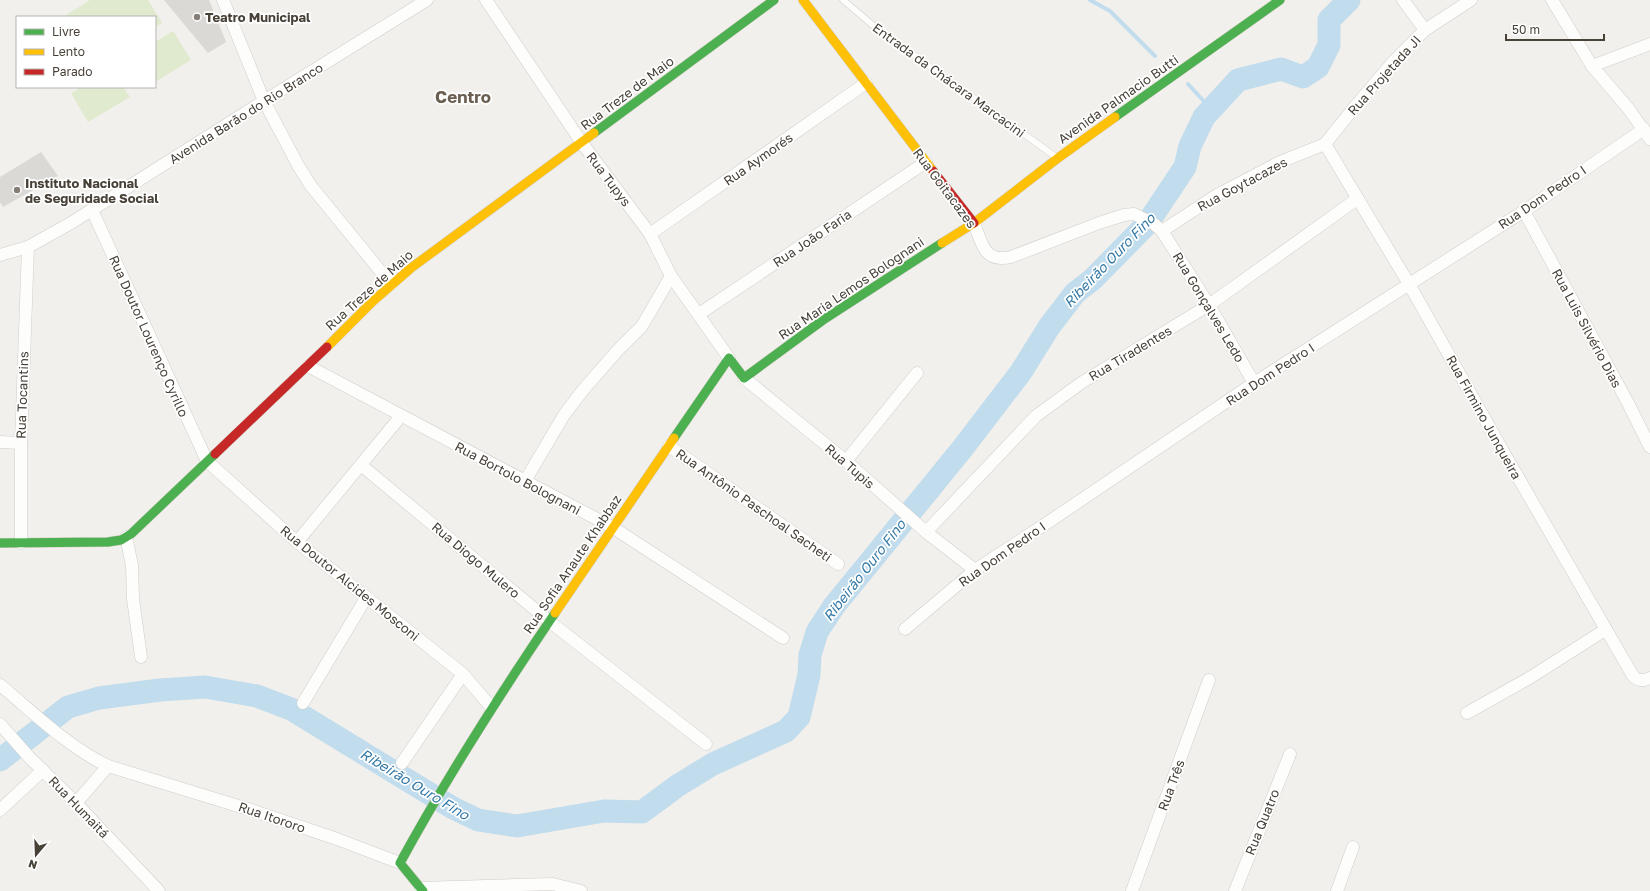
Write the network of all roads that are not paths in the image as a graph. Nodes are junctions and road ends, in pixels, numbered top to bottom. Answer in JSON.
{"nodes":[{"id":1,"x":223,"y":0,"type":"edge"},
{"id":2,"x":428,"y":0,"type":"edge"},
{"id":3,"x":486,"y":0,"type":"edge"},
{"id":4,"x":774,"y":0,"type":"edge"},
{"id":5,"x":803,"y":0,"type":"edge"},
{"id":6,"x":843,"y":0,"type":"edge"},
{"id":7,"x":1280,"y":0,"type":"edge"},
{"id":8,"x":1403,"y":0,"type":"edge"},
{"id":9,"x":1471,"y":0,"type":"edge"},
{"id":10,"x":1552,"y":0,"type":"edge"},
{"id":11,"x":1425,"y":30,"type":"junction"},
{"id":12,"x":1650,"y":44,"type":"edge"},
{"id":13,"x":1592,"y":66,"type":"junction"},
{"id":14,"x":866,"y":83,"type":"junction"},
{"id":15,"x":264,"y":101,"type":"junction"},
{"id":16,"x":1647,"y":134,"type":"edge"},
{"id":17,"x":582,"y":143,"type":"junction"},
{"id":18,"x":1325,"y":144,"type":"junction"},
{"id":19,"x":1058,"y":158,"type":"junction"},
{"id":20,"x":926,"y":162,"type":"junction"},
{"id":21,"x":1357,"y":199,"type":"junction"},
{"id":22,"x":92,"y":210,"type":"junction"},
{"id":23,"x":1524,"y":211,"type":"junction"},
{"id":24,"x":974,"y":223,"type":"junction"},
{"id":25,"x":1158,"y":228,"type":"junction"},
{"id":26,"x":650,"y":234,"type":"junction"},
{"id":27,"x":28,"y":247,"type":"junction"},
{"id":28,"x":0,"y":255,"type":"edge"},
{"id":29,"x":671,"y":276,"type":"junction"},
{"id":30,"x":391,"y":284,"type":"junction"},
{"id":31,"x":1409,"y":284,"type":"junction"},
{"id":32,"x":1209,"y":305,"type":"junction"},
{"id":33,"x":699,"y":314,"type":"junction"},
{"id":34,"x":729,"y":358,"type":"junction"},
{"id":35,"x":308,"y":366,"type":"junction"},
{"id":36,"x":917,"y":372,"type":"dead end"},
{"id":37,"x":744,"y":378,"type":"junction"},
{"id":38,"x":1254,"y":383,"type":"junction"},
{"id":39,"x":401,"y":416,"type":"junction"},
{"id":40,"x":0,"y":442,"type":"edge"},
{"id":41,"x":21,"y":443,"type":"junction"},
{"id":42,"x":669,"y":446,"type":"junction"},
{"id":43,"x":1650,"y":447,"type":"edge"},
{"id":44,"x":206,"y":461,"type":"junction"},
{"id":45,"x":846,"y":461,"type":"junction"},
{"id":46,"x":361,"y":465,"type":"junction"},
{"id":47,"x":525,"y":481,"type":"junction"},
{"id":48,"x":612,"y":527,"type":"junction"},
{"id":49,"x":926,"y":532,"type":"junction"},
{"id":50,"x":126,"y":537,"type":"junction"},
{"id":51,"x":297,"y":542,"type":"junction"},
{"id":52,"x":0,"y":543,"type":"edge"},
{"id":53,"x":21,"y":543,"type":"junction"},
{"id":54,"x":838,"y":564,"type":"dead end"},
{"id":55,"x":975,"y":570,"type":"junction"},
{"id":56,"x":366,"y":598,"type":"junction"},
{"id":57,"x":549,"y":621,"type":"junction"},
{"id":58,"x":905,"y":629,"type":"dead end"},
{"id":59,"x":1605,"y":630,"type":"junction"},
{"id":60,"x":783,"y":638,"type":"dead end"},
{"id":61,"x":141,"y":657,"type":"dead end"},
{"id":62,"x":463,"y":674,"type":"junction"},
{"id":63,"x":1649,"y":678,"type":"edge"},
{"id":64,"x":1209,"y":680,"type":"dead end"},
{"id":65,"x":0,"y":685,"type":"edge"},
{"id":66,"x":303,"y":703,"type":"dead end"},
{"id":67,"x":491,"y":707,"type":"junction"},
{"id":68,"x":1466,"y":713,"type":"dead end"},
{"id":69,"x":0,"y":724,"type":"edge"},
{"id":70,"x":706,"y":744,"type":"dead end"},
{"id":71,"x":1290,"y":754,"type":"dead end"},
{"id":72,"x":402,"y":763,"type":"dead end"},
{"id":73,"x":108,"y":766,"type":"junction"},
{"id":74,"x":43,"y":770,"type":"junction"},
{"id":75,"x":76,"y":803,"type":"junction"},
{"id":76,"x":0,"y":810,"type":"edge"},
{"id":77,"x":1353,"y":847,"type":"dead end"},
{"id":78,"x":400,"y":863,"type":"junction"},
{"id":79,"x":553,"y":888,"type":"edge"},
{"id":80,"x":422,"y":889,"type":"edge"},
{"id":81,"x":159,"y":891,"type":"edge"},
{"id":82,"x":581,"y":891,"type":"edge"},
{"id":83,"x":1132,"y":891,"type":"edge"},
{"id":84,"x":1235,"y":891,"type":"edge"},
{"id":85,"x":1338,"y":891,"type":"edge"}],
"edges":[{"from":1,"to":15,"type":"street"},
{"from":2,"to":15,"type":"street","name":"Avenida Barão do Rio Branco"},
{"from":3,"to":17,"type":"street","name":"Rua Tupys"},
{"from":4,"to":17,"type":"street","name":"Rua Treze de Maio"},
{"from":5,"to":14,"type":"street","name":"Rua Goitacazes"},
{"from":6,"to":19,"type":"lane","name":"Entrada da Chácara Marcacini"},
{"from":7,"to":19,"type":"street","name":"Avenida Palmacio Butti"},
{"from":8,"to":11,"type":"street"},
{"from":9,"to":11,"type":"street","name":"Rua Projetada JI"},
{"from":10,"to":13,"type":"street"},
{"from":11,"to":18,"type":"street","name":"Rua Projetada JI"},
{"from":12,"to":13,"type":"street"},
{"from":13,"to":16,"type":"street"},
{"from":14,"to":20,"type":"street","name":"Rua Goitacazes"},
{"from":14,"to":26,"type":"street","name":"Rua Aymorés"},
{"from":15,"to":22,"type":"street","name":"Avenida Barão do Rio Branco"},
{"from":15,"to":30,"type":"street"},
{"from":16,"to":23,"type":"street","name":"Rua Dom Pedro I"},
{"from":17,"to":26,"type":"street","name":"Rua Tupys"},
{"from":17,"to":30,"type":"street","name":"Rua Treze de Maio"},
{"from":18,"to":21,"type":"street","name":"Rua Firmino Junqueira"},
{"from":18,"to":25,"type":"street","name":"Rua Goytacazes"},
{"from":19,"to":24,"type":"street","name":"Avenida Palmacio Butti"},
{"from":20,"to":24,"type":"street","name":"Rua Goitacazes"},
{"from":20,"to":33,"type":"street","name":"Rua João Faria"},
{"from":21,"to":31,"type":"street","name":"Rua Firmino Junqueira"},
{"from":21,"to":32,"type":"street","name":"Rua Tiradentes"},
{"from":22,"to":27,"type":"street","name":"Avenida Barão do Rio Branco"},
{"from":22,"to":44,"type":"street","name":"Rua Doutor Lourenço Cyrillo"},
{"from":23,"to":31,"type":"street","name":"Rua Dom Pedro I"},
{"from":23,"to":43,"type":"street","name":"Rua Luis Silvério Dias"},
{"from":24,"to":25,"type":"street","name":"Rua Goitacazes"},
{"from":24,"to":37,"type":"street","name":"Rua Maria Lemos Bolognani"},
{"from":25,"to":32,"type":"street","name":"Rua Gonçalves Ledo"},
{"from":26,"to":29,"type":"street","name":"Rua Tupys"},
{"from":27,"to":28,"type":"street","name":"Avenida Barão do Rio Branco"},
{"from":27,"to":41,"type":"street","name":"Rua Tocantins"},
{"from":29,"to":33,"type":"street","name":"Rua Tupys"},
{"from":29,"to":47,"type":"street"},
{"from":30,"to":35,"type":"street","name":"Rua Treze de Maio"},
{"from":31,"to":38,"type":"street","name":"Rua Dom Pedro I"},
{"from":31,"to":59,"type":"street","name":"Rua Firmino Junqueira"},
{"from":32,"to":38,"type":"street","name":"Rua Gonçalves Ledo"},
{"from":32,"to":49,"type":"street","name":"Rua Tiradentes"},
{"from":33,"to":34,"type":"street","name":"Rua Tupys"},
{"from":34,"to":37,"type":"street","name":"Rua Tupis"},
{"from":34,"to":42,"type":"street","name":"Rua Sofia Anaute Khabbaz"},
{"from":35,"to":39,"type":"street","name":"Rua Bortolo Bolognani"},
{"from":35,"to":44,"type":"street","name":"Rua Treze de Maio"},
{"from":36,"to":45,"type":"street"},
{"from":37,"to":45,"type":"street","name":"Rua Tupis"},
{"from":38,"to":55,"type":"street","name":"Rua Dom Pedro I"},
{"from":39,"to":46,"type":"street"},
{"from":39,"to":47,"type":"street","name":"Rua Bortolo Bolognani"},
{"from":40,"to":41,"type":"street"},
{"from":41,"to":53,"type":"street","name":"Rua Tocantins"},
{"from":42,"to":48,"type":"street","name":"Rua Sofia Anaute Khabbaz"},
{"from":42,"to":54,"type":"street","name":"Rua Antônio Paschoal Sacheti"},
{"from":44,"to":50,"type":"street","name":"Rua Treze de Maio"},
{"from":44,"to":51,"type":"street","name":"Rua Doutor Alcides Mosconi"},
{"from":45,"to":49,"type":"street","name":"Rua Tupis"},
{"from":46,"to":51,"type":"street"},
{"from":46,"to":57,"type":"street","name":"Rua Diogo Mulero"},
{"from":47,"to":48,"type":"street","name":"Rua Bortolo Bolognani"},
{"from":48,"to":57,"type":"street","name":"Rua Sofia Anaute Khabbaz"},
{"from":48,"to":60,"type":"street","name":"Rua Bortolo Bolognani"},
{"from":49,"to":55,"type":"street","name":"Rua Tupis"},
{"from":50,"to":53,"type":"street","name":"Rua Treze de Maio"},
{"from":50,"to":61,"type":"street"},
{"from":51,"to":56,"type":"street","name":"Rua Doutor Alcides Mosconi"},
{"from":52,"to":53,"type":"street","name":"Rua Treze de Maio"},
{"from":55,"to":58,"type":"street","name":"Rua Dom Pedro I"},
{"from":56,"to":62,"type":"street","name":"Rua Doutor Alcides Mosconi"},
{"from":56,"to":66,"type":"street"},
{"from":57,"to":67,"type":"street","name":"Rua Sofia Anaute Khabbaz"},
{"from":57,"to":70,"type":"street","name":"Rua Diogo Mulero"},
{"from":59,"to":63,"type":"street","name":"Rua Firmino Junqueira"},
{"from":59,"to":68,"type":"street"},
{"from":62,"to":67,"type":"street","name":"Rua Doutor Alcides Mosconi"},
{"from":62,"to":72,"type":"street"},
{"from":64,"to":83,"type":"street","name":"Rua Três"},
{"from":65,"to":73,"type":"street"},
{"from":67,"to":78,"type":"street","name":"Rua Sofia Anaute Khabbaz"},
{"from":69,"to":74,"type":"street","name":"Rua Humaitá"},
{"from":71,"to":84,"type":"street","name":"Rua Quatro"},
{"from":73,"to":75,"type":"street"},
{"from":73,"to":78,"type":"street","name":"Rua Itororo"},
{"from":74,"to":75,"type":"street","name":"Rua Humaitá"},
{"from":74,"to":76,"type":"street"},
{"from":75,"to":81,"type":"street","name":"Rua Humaitá"},
{"from":77,"to":85,"type":"street"},
{"from":78,"to":80,"type":"street"},
{"from":79,"to":80,"type":"street"},
{"from":79,"to":82,"type":"street"}]}
